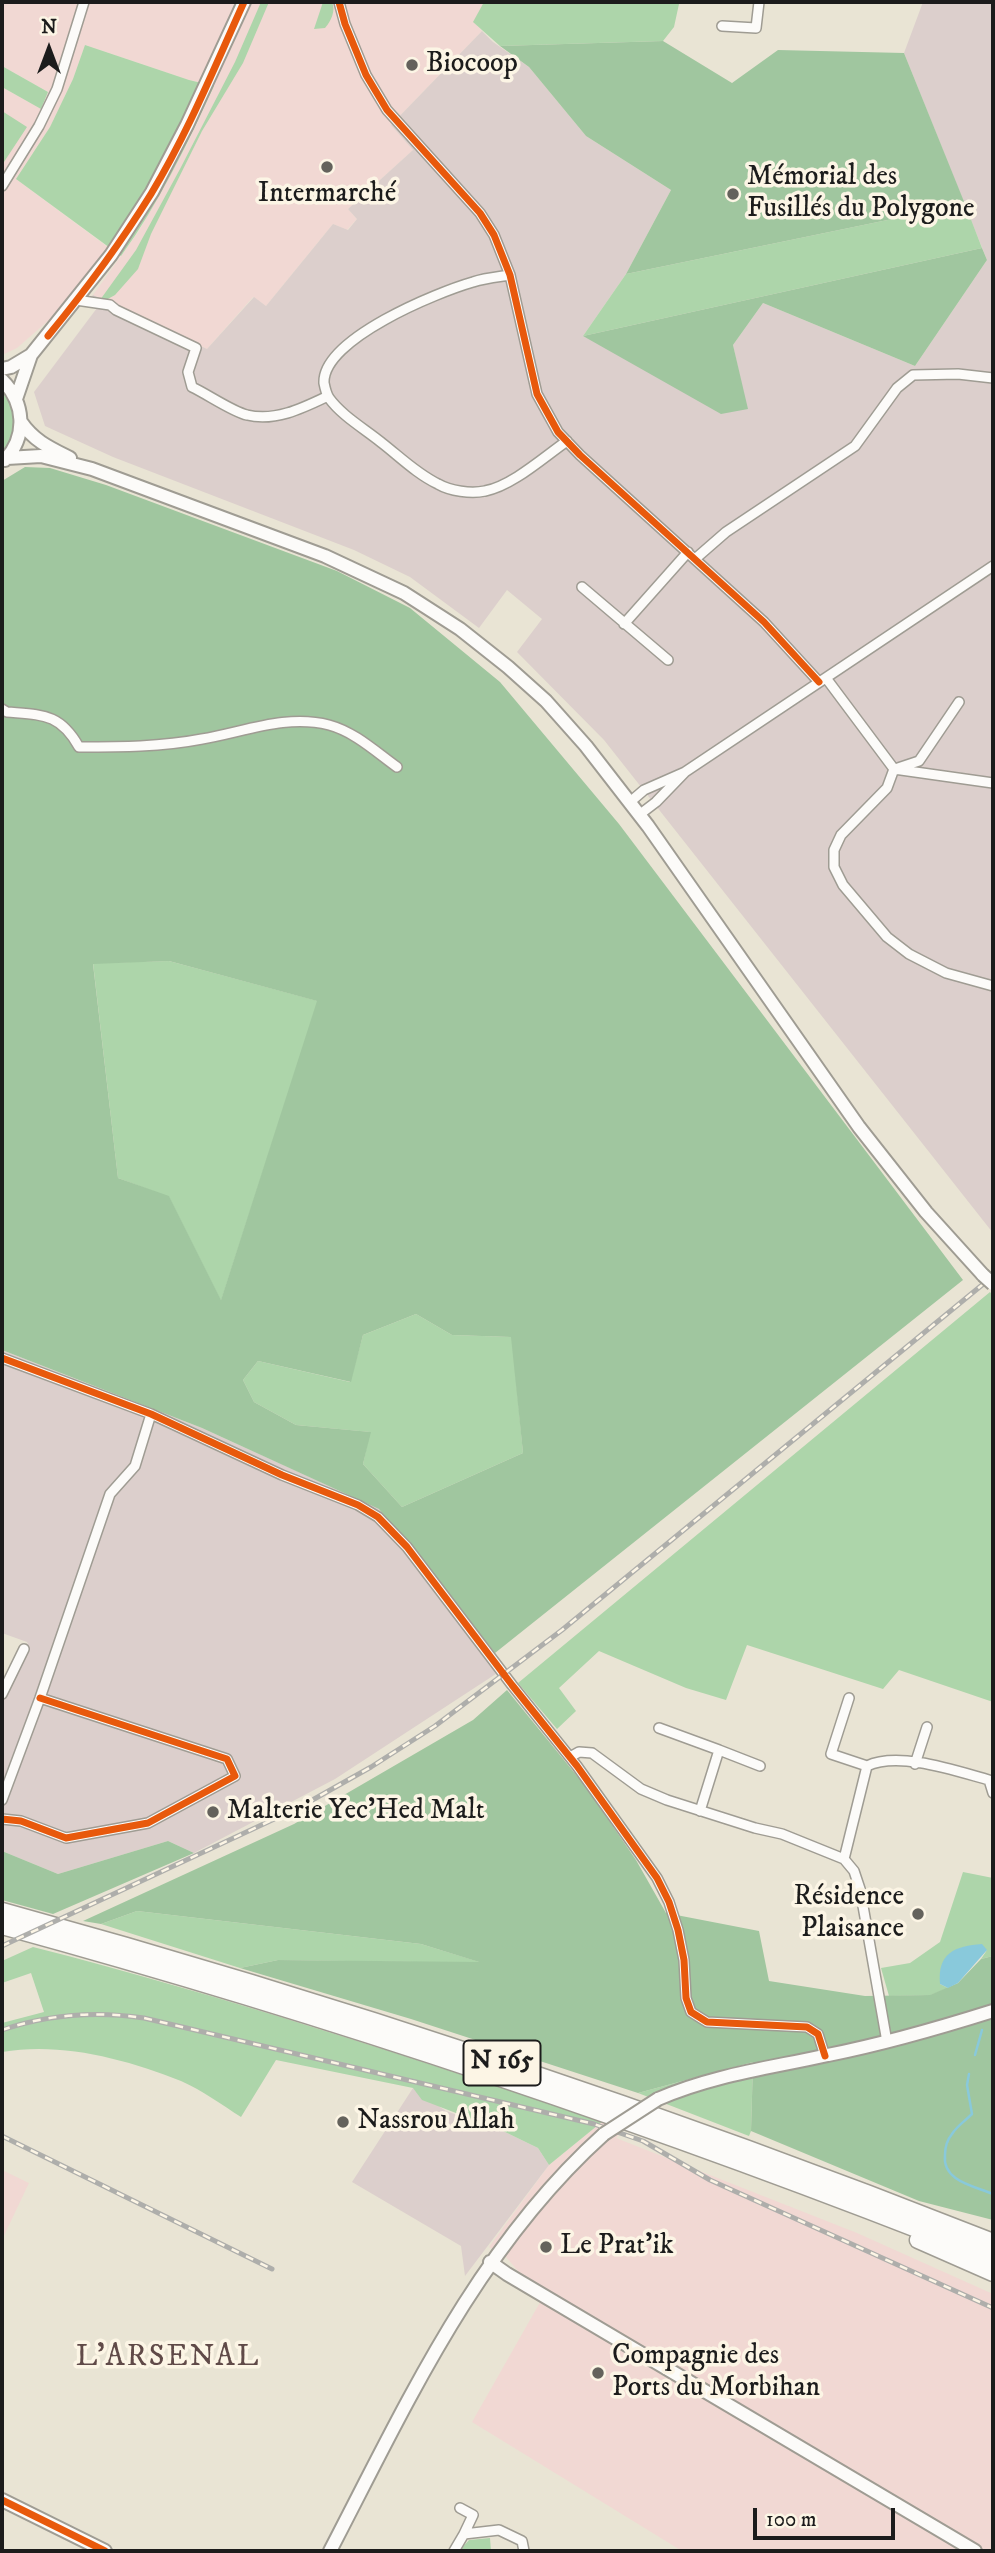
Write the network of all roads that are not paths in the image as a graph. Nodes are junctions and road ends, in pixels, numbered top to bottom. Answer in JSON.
{"nodes":[{"id":1,"x":84,"y":2,"type":"edge"},
{"id":2,"x":244,"y":2,"type":"edge"},
{"id":3,"x":339,"y":2,"type":"edge"},
{"id":4,"x":760,"y":2,"type":"edge"},
{"id":5,"x":722,"y":26,"type":"dead end"},
{"id":6,"x":2,"y":186,"type":"edge"},
{"id":7,"x":510,"y":275,"type":"junction"},
{"id":8,"x":76,"y":300,"type":"junction"},
{"id":9,"x":32,"y":355,"type":"junction"},
{"id":10,"x":2,"y":369,"type":"edge"},
{"id":11,"x":993,"y":377,"type":"edge"},
{"id":12,"x":2,"y":380,"type":"edge"},
{"id":13,"x":328,"y":396,"type":"junction"},
{"id":14,"x":16,"y":399,"type":"junction"},
{"id":15,"x":21,"y":422,"type":"junction"},
{"id":16,"x":567,"y":441,"type":"junction"},
{"id":17,"x":4,"y":461,"type":"edge"},
{"id":18,"x":92,"y":469,"type":"junction"},
{"id":19,"x":691,"y":555,"type":"junction"},
{"id":20,"x":993,"y":566,"type":"edge"},
{"id":21,"x":582,"y":587,"type":"dead end"},
{"id":22,"x":624,"y":624,"type":"junction"},
{"id":23,"x":668,"y":660,"type":"dead end"},
{"id":24,"x":822,"y":680,"type":"junction"},
{"id":25,"x":959,"y":702,"type":"dead end"},
{"id":26,"x":2,"y":709,"type":"edge"},
{"id":27,"x":397,"y":767,"type":"dead end"},
{"id":28,"x":894,"y":769,"type":"junction"},
{"id":29,"x":685,"y":772,"type":"junction"},
{"id":30,"x":993,"y":783,"type":"edge"},
{"id":31,"x":630,"y":802,"type":"junction"},
{"id":32,"x":639,"y":815,"type":"junction"},
{"id":33,"x":993,"y":986,"type":"edge"},
{"id":34,"x":988,"y":1279,"type":"edge"},
{"id":35,"x":2,"y":1358,"type":"edge"},
{"id":36,"x":151,"y":1414,"type":"junction"},
{"id":37,"x":24,"y":1649,"type":"dead end"},
{"id":38,"x":2,"y":1695,"type":"edge"},
{"id":39,"x":40,"y":1698,"type":"junction"},
{"id":40,"x":849,"y":1698,"type":"dead end"},
{"id":41,"x":927,"y":1727,"type":"dead end"},
{"id":42,"x":659,"y":1728,"type":"dead end"},
{"id":43,"x":719,"y":1750,"type":"junction"},
{"id":44,"x":570,"y":1757,"type":"junction"},
{"id":45,"x":915,"y":1764,"type":"junction"},
{"id":46,"x":760,"y":1766,"type":"dead end"},
{"id":47,"x":867,"y":1766,"type":"junction"},
{"id":48,"x":993,"y":1793,"type":"edge"},
{"id":49,"x":2,"y":1801,"type":"edge"},
{"id":50,"x":700,"y":1811,"type":"junction"},
{"id":51,"x":2,"y":1819,"type":"edge"},
{"id":52,"x":844,"y":1859,"type":"junction"},
{"id":53,"x":2,"y":1911,"type":"edge"},
{"id":54,"x":2,"y":1926,"type":"edge"},
{"id":55,"x":993,"y":2011,"type":"edge"},
{"id":56,"x":887,"y":2042,"type":"junction"},
{"id":57,"x":825,"y":2056,"type":"junction"},
{"id":58,"x":865,"y":2208,"type":"junction"},
{"id":59,"x":993,"y":2242,"type":"edge"},
{"id":60,"x":993,"y":2259,"type":"edge"},
{"id":61,"x":490,"y":2262,"type":"junction"},
{"id":62,"x":993,"y":2273,"type":"edge"},
{"id":63,"x":2,"y":2500,"type":"edge"},
{"id":64,"x":460,"y":2508,"type":"dead end"},
{"id":65,"x":464,"y":2534,"type":"junction"},
{"id":66,"x":90,"y":2548,"type":"edge"},
{"id":67,"x":105,"y":2551,"type":"edge"},
{"id":68,"x":330,"y":2551,"type":"edge"},
{"id":69,"x":454,"y":2551,"type":"edge"},
{"id":70,"x":524,"y":2551,"type":"edge"},
{"id":71,"x":975,"y":2551,"type":"edge"}],
"edges":[{"from":1,"to":6,"type":"street"},
{"from":2,"to":8,"type":"main road"},
{"from":3,"to":7,"type":"street"},
{"from":4,"to":5,"type":"street"},
{"from":7,"to":13,"type":"street"},
{"from":7,"to":16,"type":"street"},
{"from":8,"to":9,"type":"main road"},
{"from":8,"to":13,"type":"street"},
{"from":9,"to":10,"type":"main road"},
{"from":9,"to":14,"type":"main road"},
{"from":11,"to":19,"type":"street"},
{"from":12,"to":14,"type":"main road"},
{"from":13,"to":16,"type":"street"},
{"from":14,"to":15,"type":"main road"},
{"from":15,"to":17,"type":"main road"},
{"from":15,"to":18,"type":"main road"},
{"from":16,"to":19,"type":"street"},
{"from":17,"to":18,"type":"main road"},
{"from":18,"to":31,"type":"main road"},
{"from":19,"to":22,"type":"street"},
{"from":19,"to":24,"type":"street"},
{"from":20,"to":24,"type":"street"},
{"from":21,"to":22,"type":"street"},
{"from":22,"to":23,"type":"street"},
{"from":24,"to":28,"type":"street"},
{"from":24,"to":29,"type":"street"},
{"from":25,"to":28,"type":"street"},
{"from":26,"to":27,"type":"street"},
{"from":28,"to":30,"type":"street"},
{"from":28,"to":33,"type":"street"},
{"from":29,"to":31,"type":"street"},
{"from":29,"to":32,"type":"street"},
{"from":31,"to":32,"type":"main road"},
{"from":32,"to":34,"type":"main road"},
{"from":35,"to":36,"type":"street"},
{"from":36,"to":39,"type":"street"},
{"from":36,"to":44,"type":"street"},
{"from":37,"to":38,"type":"street"},
{"from":39,"to":49,"type":"street"},
{"from":39,"to":51,"type":"street"},
{"from":40,"to":47,"type":"street"},
{"from":41,"to":45,"type":"street"},
{"from":42,"to":43,"type":"street"},
{"from":43,"to":46,"type":"street"},
{"from":43,"to":50,"type":"street"},
{"from":44,"to":50,"type":"street"},
{"from":44,"to":57,"type":"street"},
{"from":45,"to":47,"type":"street"},
{"from":45,"to":48,"type":"street"},
{"from":47,"to":52,"type":"street"},
{"from":50,"to":52,"type":"street"},
{"from":52,"to":56,"type":"street"},
{"from":53,"to":59,"type":"highway","number":"N 165"},
{"from":54,"to":58,"type":"highway","number":"N 165"},
{"from":55,"to":56,"type":"main road"},
{"from":56,"to":57,"type":"main road"},
{"from":57,"to":61,"type":"main road","bridge":true},
{"from":58,"to":60,"type":"highway","number":"N 165"},
{"from":58,"to":62,"type":"highway"},
{"from":61,"to":68,"type":"main road"},
{"from":61,"to":71,"type":"main road"},
{"from":63,"to":66,"type":"main road"},
{"from":64,"to":65,"type":"street"},
{"from":65,"to":69,"type":"street"},
{"from":65,"to":70,"type":"street"},
{"from":66,"to":67,"type":"main road"}]}
